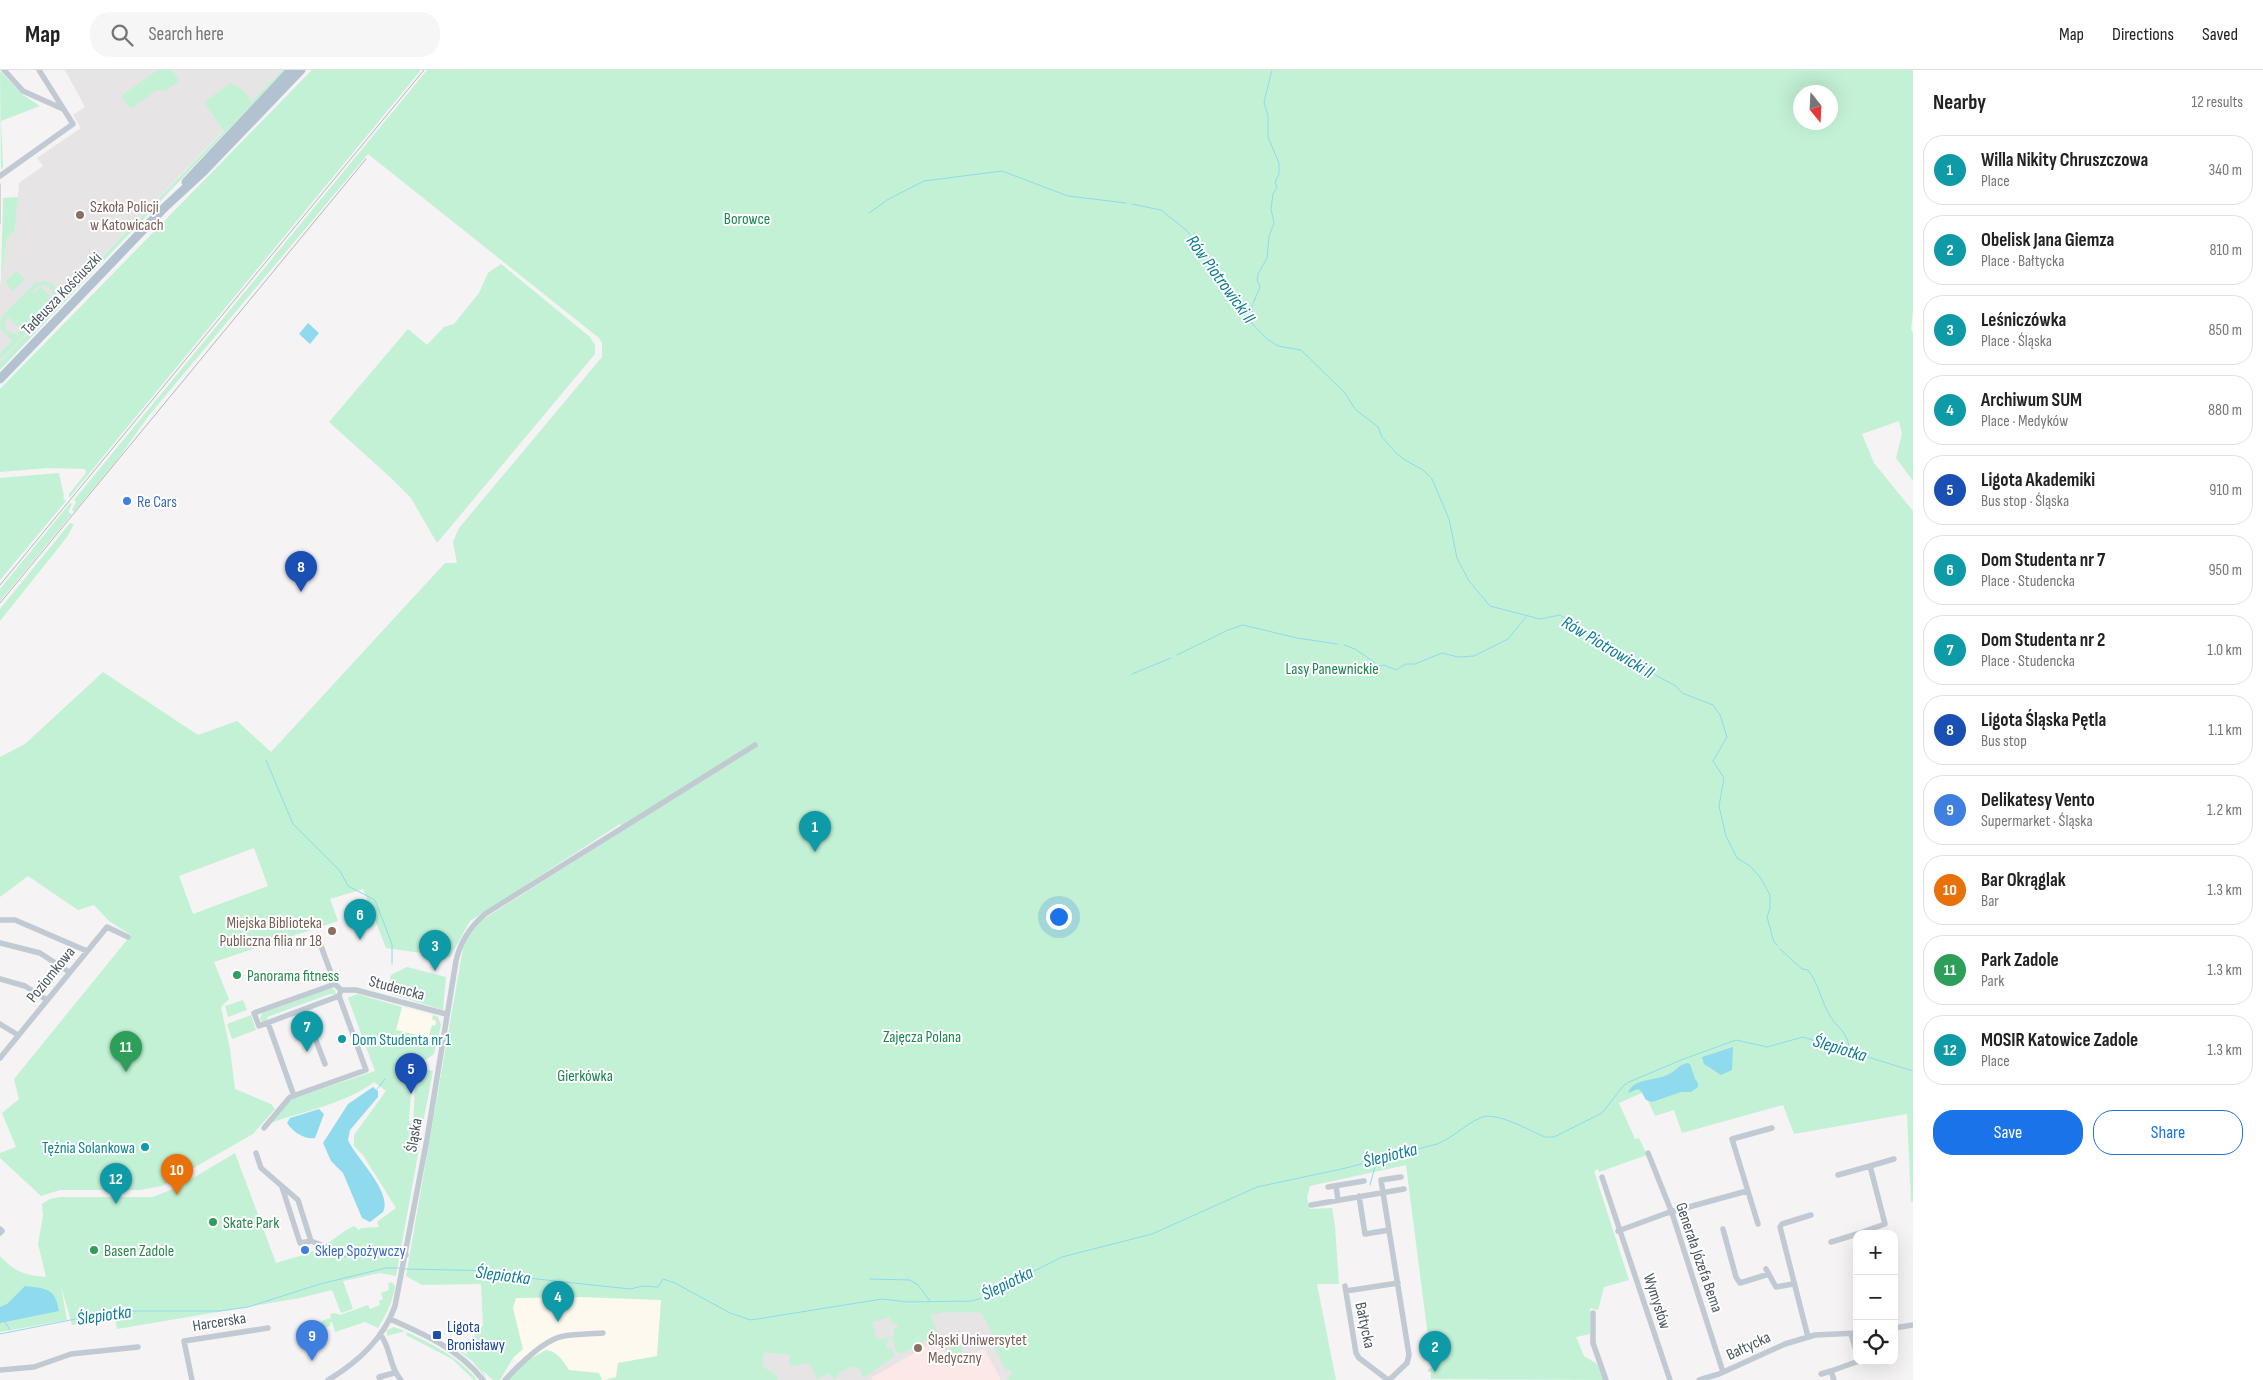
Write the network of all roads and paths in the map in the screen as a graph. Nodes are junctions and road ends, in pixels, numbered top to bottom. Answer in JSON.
{"nodes":[{"id":1,"x":4,"y":70,"type":"edge"},
{"id":2,"x":39,"y":70,"type":"edge"},
{"id":3,"x":291,"y":70,"type":"edge"},
{"id":4,"x":301,"y":70,"type":"edge"},
{"id":5,"x":64,"y":109,"type":"junction"},
{"id":6,"x":0,"y":176,"type":"edge"},
{"id":7,"x":165,"y":207,"type":"junction"},
{"id":8,"x":0,"y":379,"type":"edge"},
{"id":9,"x":755,"y":745,"type":"dead end"},
{"id":10,"x":0,"y":920,"type":"edge"},
{"id":11,"x":128,"y":937,"type":"dead end"},
{"id":12,"x":318,"y":938,"type":"dead end"},
{"id":13,"x":0,"y":944,"type":"edge"},
{"id":14,"x":88,"y":950,"type":"junction"},
{"id":15,"x":70,"y":972,"type":"junction"},
{"id":16,"x":0,"y":978,"type":"edge"},
{"id":17,"x":335,"y":984,"type":"junction"},
{"id":18,"x":340,"y":993,"type":"junction"},
{"id":19,"x":47,"y":1000,"type":"junction"},
{"id":20,"x":304,"y":1010,"type":"junction"},
{"id":21,"x":446,"y":1014,"type":"junction"},
{"id":22,"x":268,"y":1023,"type":"junction"},
{"id":23,"x":0,"y":1024,"type":"edge"},
{"id":24,"x":18,"y":1035,"type":"junction"},
{"id":25,"x":0,"y":1058,"type":"edge"},
{"id":26,"x":325,"y":1064,"type":"dead end"},
{"id":27,"x":292,"y":1097,"type":"junction"},
{"id":28,"x":264,"y":1128,"type":"dead end"},
{"id":29,"x":1772,"y":1128,"type":"dead end"},
{"id":30,"x":1648,"y":1152,"type":"dead end"},
{"id":31,"x":256,"y":1153,"type":"dead end"},
{"id":32,"x":1894,"y":1159,"type":"dead end"},
{"id":33,"x":1870,"y":1166,"type":"junction"},
{"id":34,"x":1838,"y":1175,"type":"dead end"},
{"id":35,"x":1401,"y":1177,"type":"dead end"},
{"id":36,"x":1602,"y":1177,"type":"dead end"},
{"id":37,"x":1364,"y":1181,"type":"dead end"},
{"id":38,"x":282,"y":1186,"type":"junction"},
{"id":39,"x":1336,"y":1186,"type":"junction"},
{"id":40,"x":1328,"y":1187,"type":"dead end"},
{"id":41,"x":1404,"y":1189,"type":"dead end"},
{"id":42,"x":1748,"y":1191,"type":"junction"},
{"id":43,"x":1383,"y":1192,"type":"junction"},
{"id":44,"x":1359,"y":1196,"type":"junction"},
{"id":45,"x":1338,"y":1200,"type":"junction"},
{"id":46,"x":1312,"y":1204,"type":"dead end"},
{"id":47,"x":1672,"y":1213,"type":"junction"},
{"id":48,"x":1812,"y":1215,"type":"dead end"},
{"id":49,"x":1758,"y":1224,"type":"dead end"},
{"id":50,"x":1723,"y":1229,"type":"dead end"},
{"id":51,"x":1389,"y":1230,"type":"junction"},
{"id":52,"x":1868,"y":1230,"type":"edge"},
{"id":53,"x":1618,"y":1231,"type":"junction"},
{"id":54,"x":1853,"y":1235,"type":"edge"},
{"id":55,"x":311,"y":1242,"type":"junction"},
{"id":56,"x":1831,"y":1242,"type":"dead end"},
{"id":57,"x":406,"y":1255,"type":"junction"},
{"id":58,"x":1398,"y":1283,"type":"junction"},
{"id":59,"x":1793,"y":1284,"type":"junction"},
{"id":60,"x":1773,"y":1286,"type":"junction"},
{"id":61,"x":1776,"y":1294,"type":"dead end"},
{"id":62,"x":1593,"y":1313,"type":"dead end"},
{"id":63,"x":390,"y":1319,"type":"junction"},
{"id":64,"x":1913,"y":1325,"type":"edge"},
{"id":65,"x":1898,"y":1327,"type":"edge"},
{"id":66,"x":268,"y":1328,"type":"dead end"},
{"id":67,"x":603,"y":1333,"type":"dead end"},
{"id":68,"x":380,"y":1334,"type":"junction"},
{"id":69,"x":1853,"y":1334,"type":"edge"},
{"id":70,"x":1808,"y":1337,"type":"junction"},
{"id":71,"x":138,"y":1347,"type":"dead end"},
{"id":72,"x":1853,"y":1363,"type":"edge"},
{"id":73,"x":0,"y":1370,"type":"edge"},
{"id":74,"x":1832,"y":1371,"type":"junction"},
{"id":75,"x":394,"y":1373,"type":"junction"},
{"id":76,"x":1821,"y":1374,"type":"dead end"},
{"id":77,"x":1721,"y":1375,"type":"edge"},
{"id":78,"x":192,"y":1380,"type":"edge"},
{"id":79,"x":328,"y":1380,"type":"edge"},
{"id":80,"x":380,"y":1380,"type":"edge"},
{"id":81,"x":401,"y":1380,"type":"edge"},
{"id":82,"x":483,"y":1380,"type":"edge"},
{"id":83,"x":505,"y":1380,"type":"edge"},
{"id":84,"x":1389,"y":1380,"type":"edge"},
{"id":85,"x":1606,"y":1380,"type":"edge"},
{"id":86,"x":1670,"y":1380,"type":"edge"},
{"id":87,"x":1699,"y":1380,"type":"edge"},
{"id":88,"x":1834,"y":1380,"type":"edge"}],
"edges":[{"from":1,"to":5,"type":"street"},
{"from":2,"to":5,"type":"street"},
{"from":3,"to":7,"type":"main road","name":"Tadeusza Kościuszki"},
{"from":4,"to":7,"type":"main road","name":"Tadeusza Kościuszki"},
{"from":5,"to":6,"type":"street"},
{"from":7,"to":8,"type":"main road","name":"Tadeusza Kościuszki"},
{"from":9,"to":21,"type":"street","name":"Śląska"},
{"from":10,"to":14,"type":"street"},
{"from":11,"to":14,"type":"street","name":"Poziomkowa"},
{"from":12,"to":17,"type":"street"},
{"from":13,"to":15,"type":"street"},
{"from":14,"to":15,"type":"street","name":"Poziomkowa"},
{"from":15,"to":19,"type":"street","name":"Poziomkowa"},
{"from":16,"to":19,"type":"street"},
{"from":17,"to":18,"type":"street"},
{"from":17,"to":22,"type":"street"},
{"from":18,"to":20,"type":"street","name":"Studencka"},
{"from":18,"to":21,"type":"street","name":"Studencka"},
{"from":18,"to":27,"type":"street"},
{"from":19,"to":24,"type":"street","name":"Poziomkowa"},
{"from":20,"to":22,"type":"street","name":"Studencka"},
{"from":20,"to":26,"type":"street"},
{"from":21,"to":57,"type":"street","name":"Śląska"},
{"from":22,"to":27,"type":"street"},
{"from":23,"to":24,"type":"street"},
{"from":24,"to":25,"type":"street","name":"Poziomkowa"},
{"from":27,"to":28,"type":"street"},
{"from":29,"to":42,"type":"street"},
{"from":30,"to":47,"type":"street","name":"Generała Józefa Bema"},
{"from":31,"to":38,"type":"street"},
{"from":32,"to":33,"type":"street"},
{"from":33,"to":34,"type":"street"},
{"from":33,"to":52,"type":"street"},
{"from":35,"to":43,"type":"street"},
{"from":36,"to":53,"type":"street","name":"Wymysłów"},
{"from":37,"to":39,"type":"street"},
{"from":38,"to":55,"type":"street"},
{"from":38,"to":55,"type":"street"},
{"from":39,"to":40,"type":"street"},
{"from":39,"to":45,"type":"street"},
{"from":41,"to":43,"type":"street"},
{"from":42,"to":47,"type":"street"},
{"from":42,"to":49,"type":"street"},
{"from":43,"to":44,"type":"street"},
{"from":43,"to":51,"type":"street","name":"Bałtycka"},
{"from":44,"to":45,"type":"street"},
{"from":44,"to":51,"type":"street"},
{"from":45,"to":46,"type":"street"},
{"from":47,"to":53,"type":"street"},
{"from":47,"to":77,"type":"street","name":"Generała Józefa Bema"},
{"from":48,"to":59,"type":"street"},
{"from":50,"to":60,"type":"street"},
{"from":51,"to":58,"type":"street","name":"Bałtycka"},
{"from":53,"to":86,"type":"street","name":"Wymysłów"},
{"from":54,"to":56,"type":"street"},
{"from":55,"to":57,"type":"street"},
{"from":57,"to":63,"type":"street","name":"Śląska"},
{"from":58,"to":84,"type":"street","name":"Bałtycka"},
{"from":58,"to":84,"type":"street","name":"Bałtycka"},
{"from":59,"to":60,"type":"street"},
{"from":59,"to":70,"type":"street"},
{"from":60,"to":61,"type":"street"},
{"from":62,"to":85,"type":"street"},
{"from":63,"to":68,"type":"street","name":"Śląska"},
{"from":63,"to":82,"type":"street"},
{"from":64,"to":65,"type":"street"},
{"from":66,"to":78,"type":"street","name":"Harcerska"},
{"from":67,"to":83,"type":"street"},
{"from":68,"to":75,"type":"street"},
{"from":68,"to":79,"type":"street","name":"Śląska"},
{"from":69,"to":70,"type":"street","name":"Bałtycka"},
{"from":70,"to":77,"type":"street","name":"Bałtycka"},
{"from":71,"to":73,"type":"street"},
{"from":72,"to":74,"type":"street"},
{"from":74,"to":76,"type":"street"},
{"from":74,"to":88,"type":"street"},
{"from":75,"to":80,"type":"street"},
{"from":75,"to":81,"type":"street"},
{"from":77,"to":87,"type":"street","name":"Bałtycka"}]}
